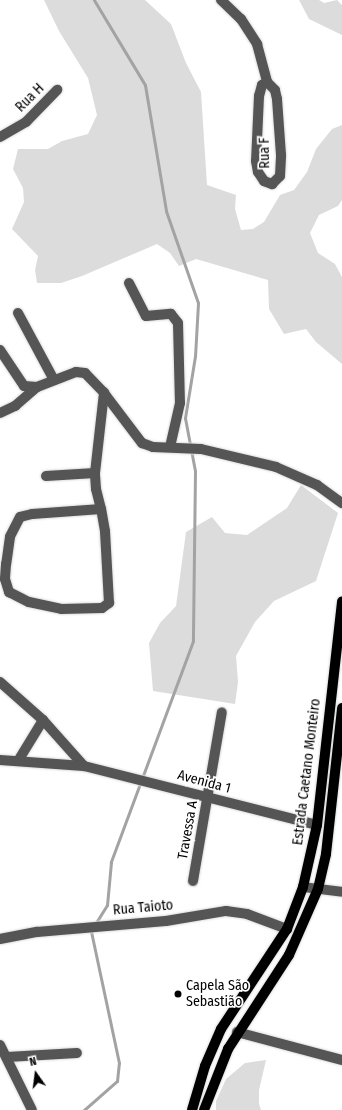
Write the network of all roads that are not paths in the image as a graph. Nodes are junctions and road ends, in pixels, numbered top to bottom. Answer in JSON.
{"nodes":[{"id":1,"x":221,"y":0,"type":"edge"},
{"id":2,"x":267,"y":82,"type":"junction"},
{"id":3,"x":57,"y":90,"type":"dead end"},
{"id":4,"x":0,"y":137,"type":"edge"},
{"id":5,"x":129,"y":283,"type":"dead end"},
{"id":6,"x":18,"y":313,"type":"dead end"},
{"id":7,"x":0,"y":350,"type":"edge"},
{"id":8,"x":54,"y":380,"type":"junction"},
{"id":9,"x":37,"y":387,"type":"junction"},
{"id":10,"x":104,"y":393,"type":"junction"},
{"id":11,"x":0,"y":413,"type":"edge"},
{"id":12,"x":170,"y":447,"type":"junction"},
{"id":13,"x":95,"y":473,"type":"junction"},
{"id":14,"x":46,"y":476,"type":"dead end"},
{"id":15,"x":342,"y":503,"type":"edge"},
{"id":16,"x":101,"y":509,"type":"junction"},
{"id":17,"x":342,"y":601,"type":"edge"},
{"id":18,"x":0,"y":682,"type":"edge"},
{"id":19,"x":342,"y":708,"type":"edge"},
{"id":20,"x":222,"y":712,"type":"dead end"},
{"id":21,"x":43,"y":720,"type":"junction"},
{"id":22,"x":0,"y":760,"type":"edge"},
{"id":23,"x":18,"y":760,"type":"junction"},
{"id":24,"x":84,"y":766,"type":"junction"},
{"id":25,"x":208,"y":798,"type":"junction"},
{"id":26,"x":317,"y":825,"type":"junction"},
{"id":27,"x":193,"y":881,"type":"dead end"},
{"id":28,"x":303,"y":887,"type":"junction"},
{"id":29,"x":318,"y":889,"type":"junction"},
{"id":30,"x":342,"y":892,"type":"edge"},
{"id":31,"x":287,"y":929,"type":"junction"},
{"id":32,"x":0,"y":939,"type":"edge"},
{"id":33,"x":237,"y":1032,"type":"junction"},
{"id":34,"x":0,"y":1045,"type":"edge"},
{"id":35,"x":76,"y":1053,"type":"dead end"},
{"id":36,"x":6,"y":1057,"type":"junction"},
{"id":37,"x":342,"y":1060,"type":"edge"},
{"id":38,"x":32,"y":1110,"type":"edge"},
{"id":39,"x":192,"y":1110,"type":"edge"},
{"id":40,"x":204,"y":1110,"type":"edge"}],
"edges":[{"from":1,"to":2,"type":"street","name":"Rua F"},
{"from":2,"to":2,"type":"street","name":"Rua F"},
{"from":3,"to":4,"type":"street","name":"Rua H"},
{"from":5,"to":12,"type":"street"},
{"from":6,"to":8,"type":"street"},
{"from":7,"to":9,"type":"street"},
{"from":8,"to":9,"type":"street"},
{"from":8,"to":10,"type":"street"},
{"from":9,"to":11,"type":"street"},
{"from":10,"to":12,"type":"street"},
{"from":10,"to":13,"type":"street"},
{"from":12,"to":15,"type":"street"},
{"from":13,"to":14,"type":"street"},
{"from":13,"to":16,"type":"street"},
{"from":16,"to":16,"type":"street"},
{"from":17,"to":26,"type":"main road","name":"Estrada Caetano Monteiro"},
{"from":18,"to":21,"type":"street"},
{"from":19,"to":29,"type":"main road","name":"Estrada Caetano Monteiro"},
{"from":20,"to":25,"type":"street","name":"Travessa A"},
{"from":21,"to":23,"type":"street"},
{"from":21,"to":24,"type":"street"},
{"from":22,"to":23,"type":"street","name":"Avenida 1"},
{"from":23,"to":24,"type":"street","name":"Avenida 1"},
{"from":24,"to":25,"type":"street","name":"Avenida 1"},
{"from":25,"to":26,"type":"street","name":"Avenida 1"},
{"from":25,"to":27,"type":"street","name":"Travessa A"},
{"from":26,"to":28,"type":"main road","name":"Estrada Caetano Monteiro"},
{"from":28,"to":29,"type":"street"},
{"from":28,"to":31,"type":"main road","name":"Estrada Caetano Monteiro"},
{"from":29,"to":30,"type":"street"},
{"from":29,"to":33,"type":"main road","name":"Estrada Caetano Monteiro"},
{"from":31,"to":32,"type":"street","name":"Rua Taioto"},
{"from":31,"to":39,"type":"main road","name":"Estrada Caetano Monteiro"},
{"from":33,"to":37,"type":"street"},
{"from":33,"to":40,"type":"main road","name":"Estrada Caetano Monteiro"},
{"from":34,"to":36,"type":"street"},
{"from":35,"to":36,"type":"street"},
{"from":36,"to":38,"type":"street"}]}
